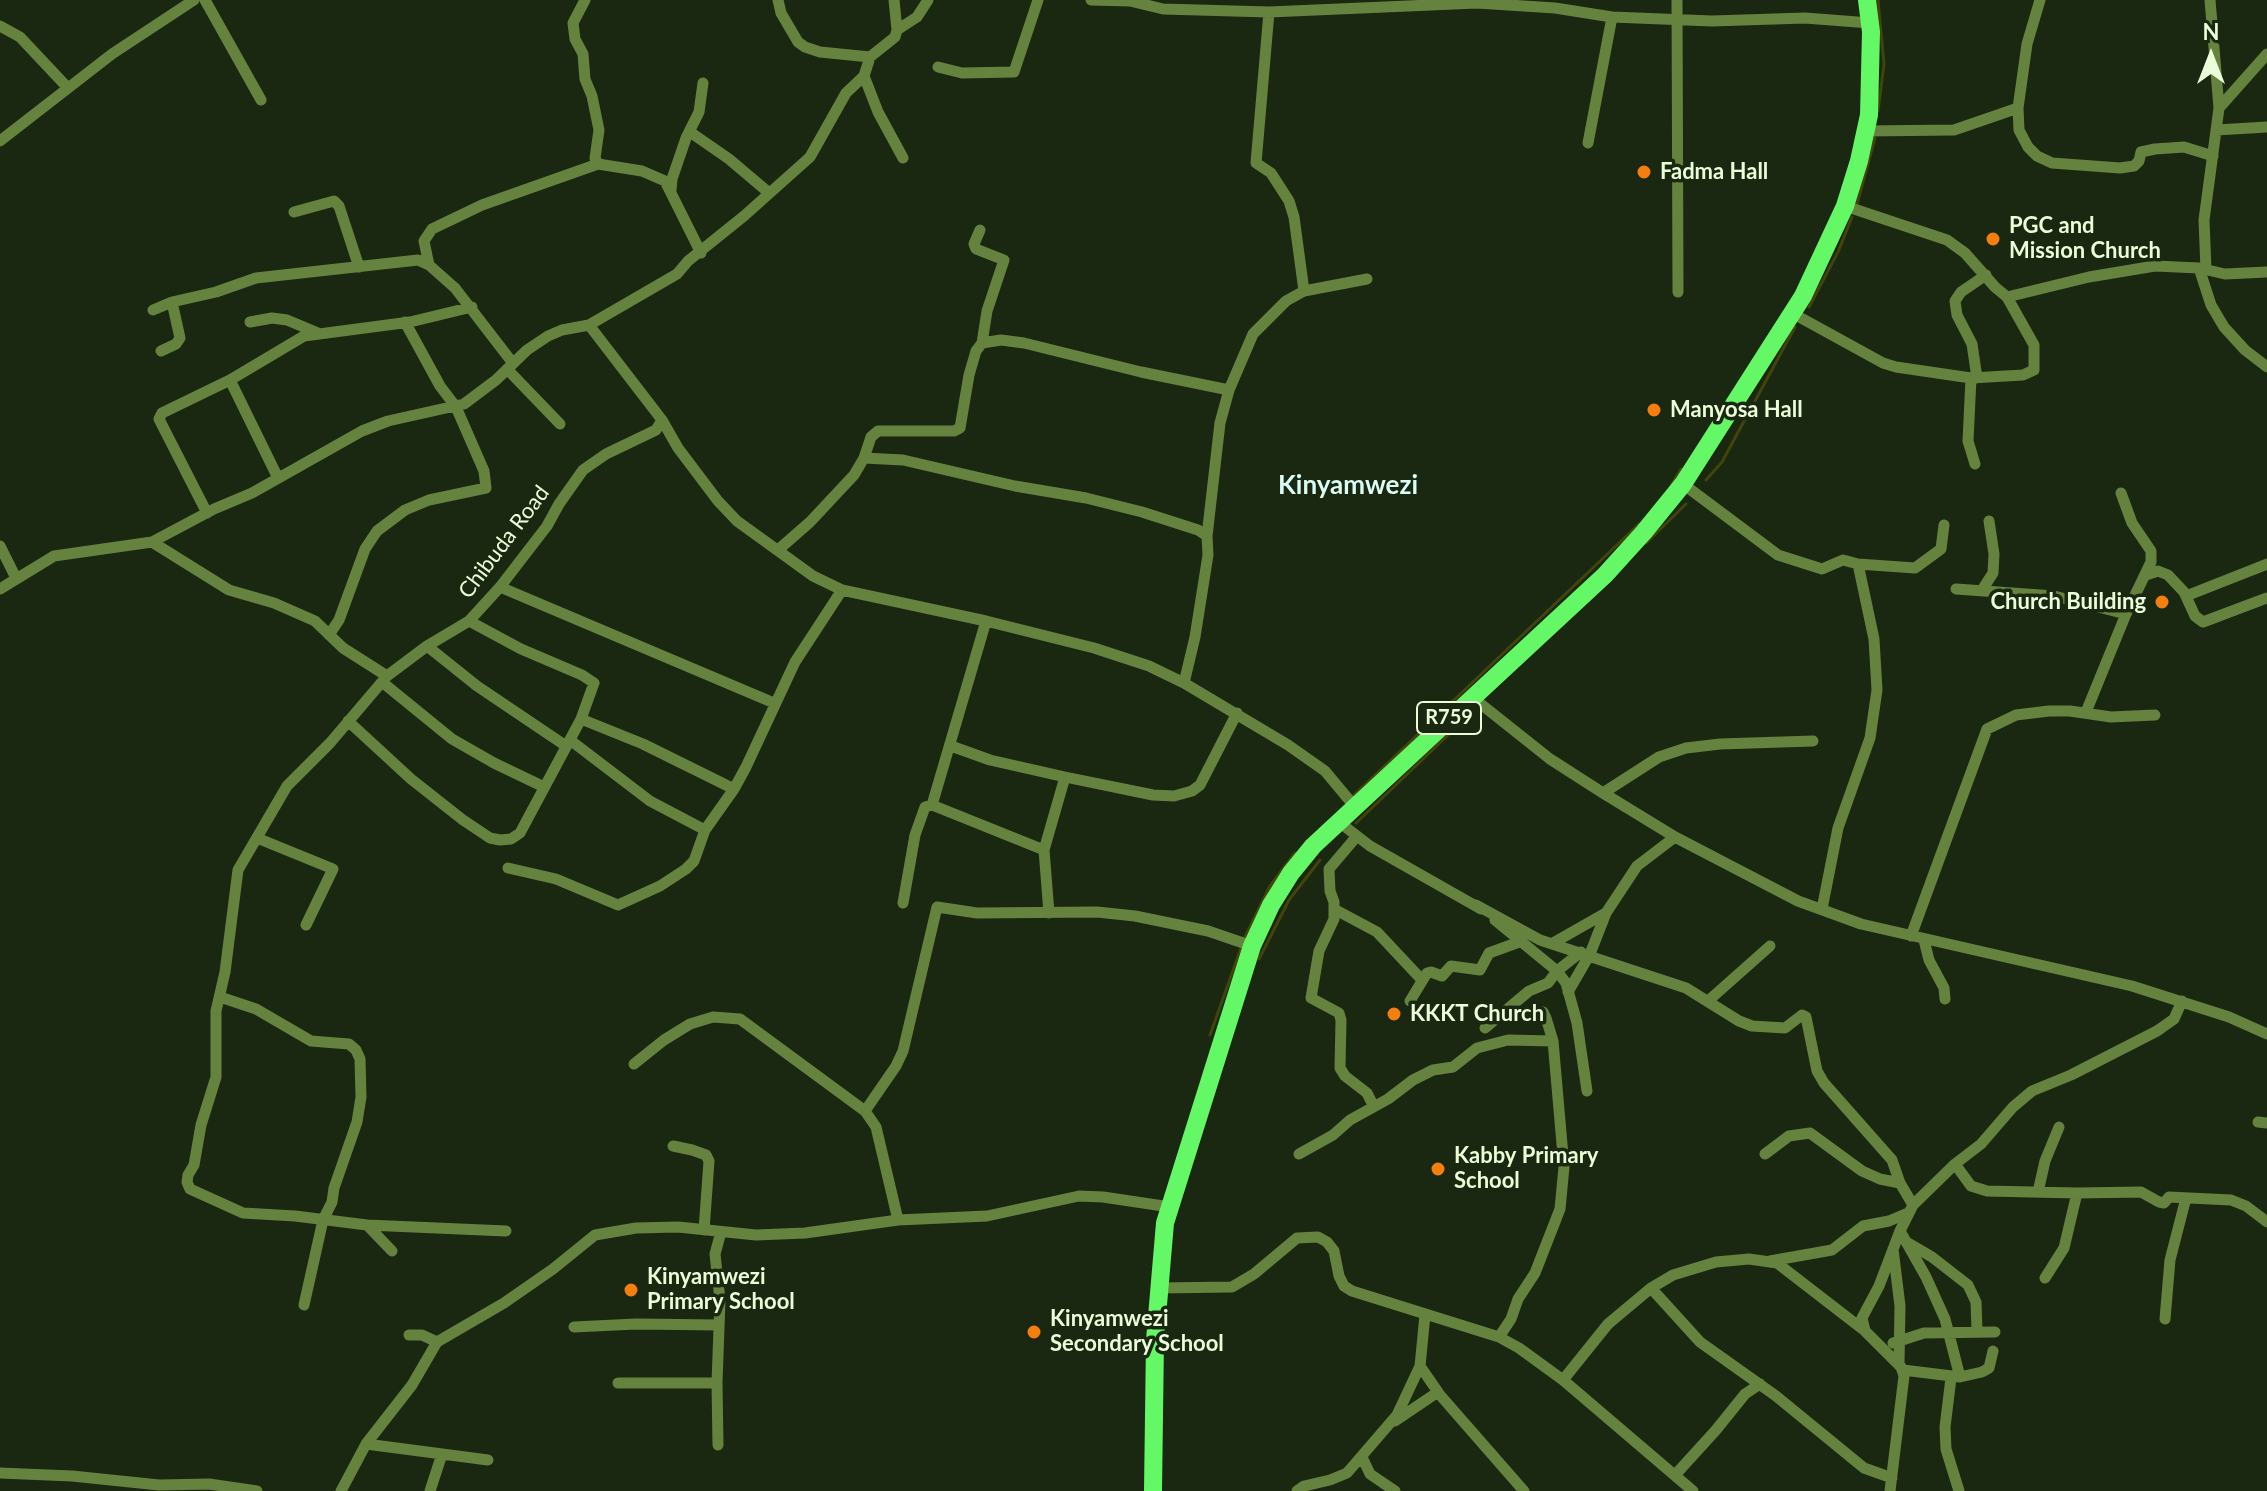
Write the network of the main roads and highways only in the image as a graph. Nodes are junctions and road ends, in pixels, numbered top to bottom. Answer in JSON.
{"nodes":[{"id":1,"x":1867,"y":0,"type":"edge"},
{"id":2,"x":1153,"y":1491,"type":"edge"}],
"edges":[{"from":1,"to":2,"type":"main road","number":"R759"}]}
